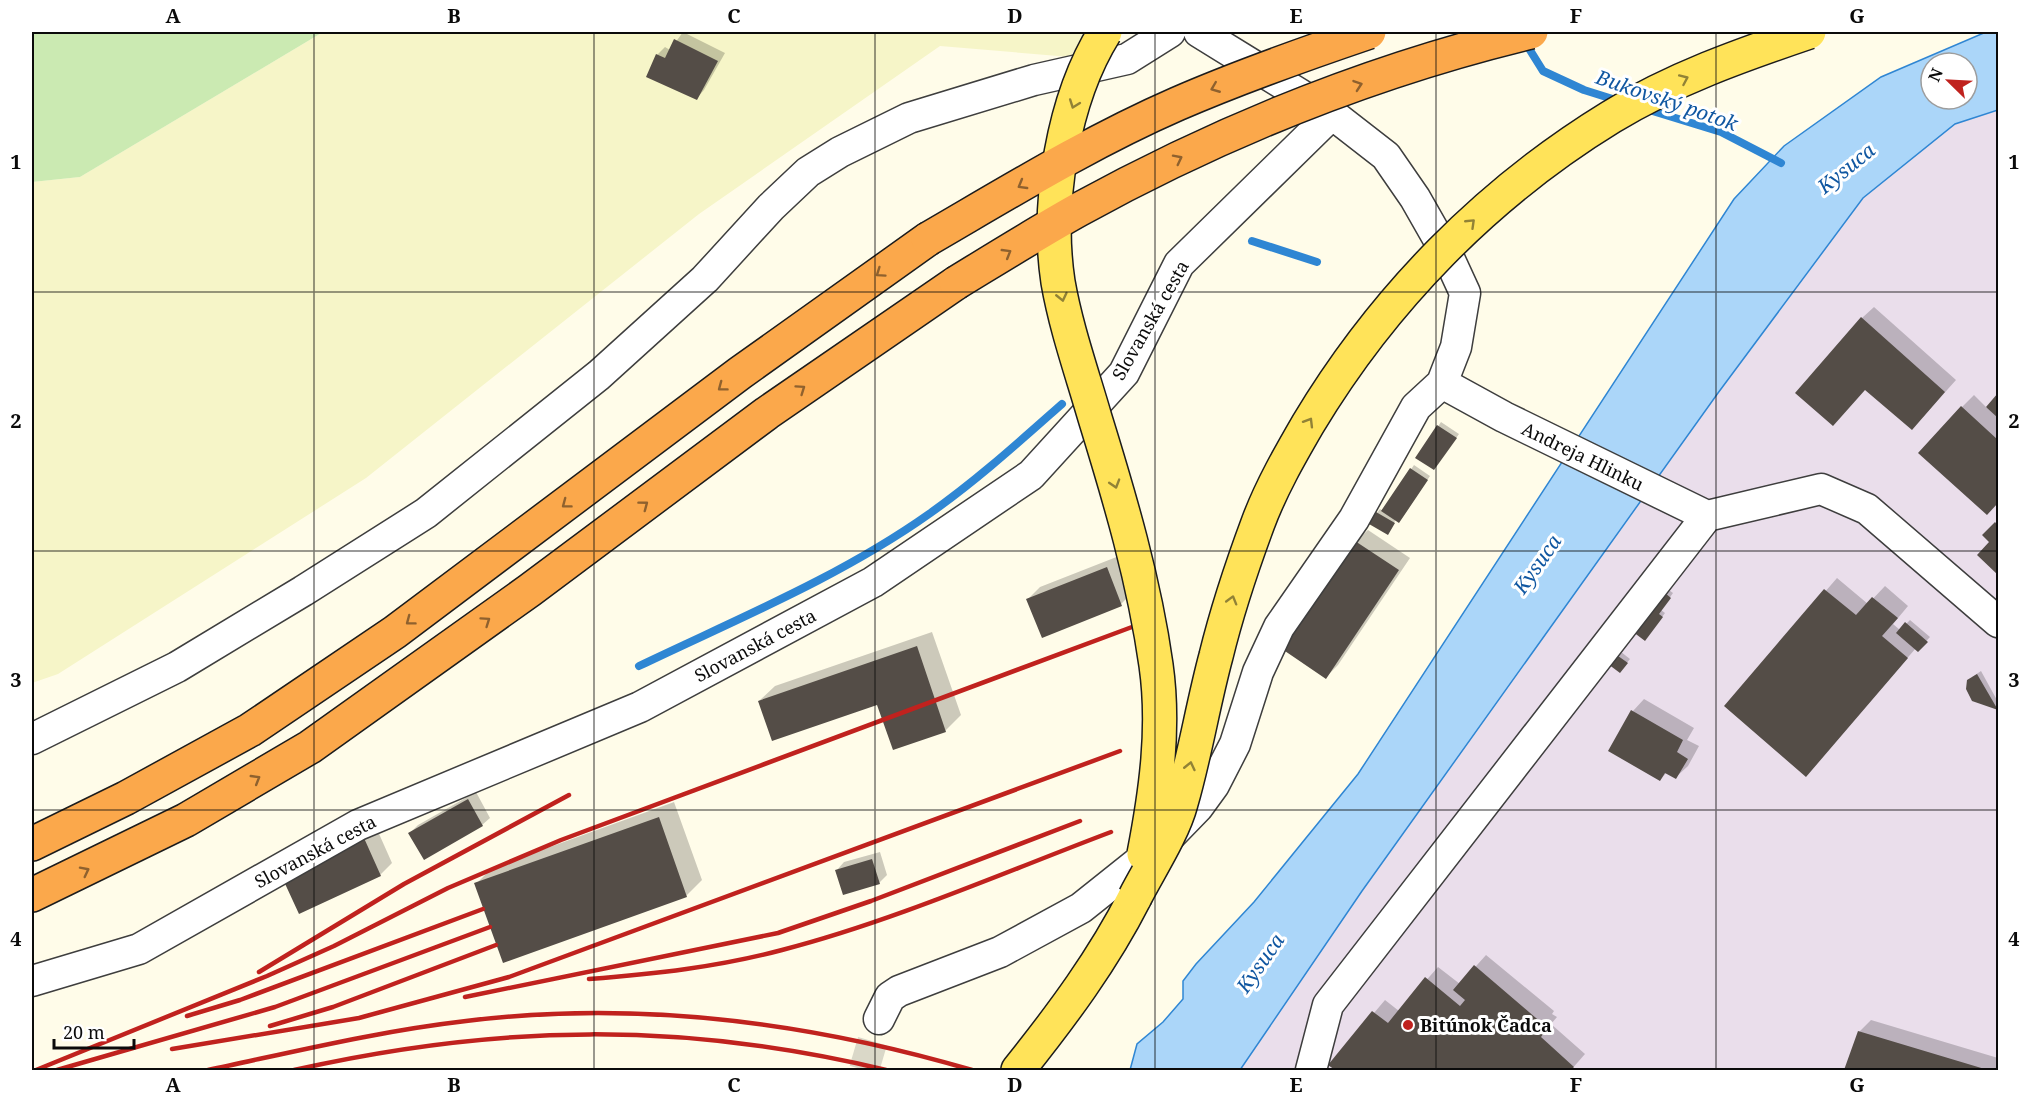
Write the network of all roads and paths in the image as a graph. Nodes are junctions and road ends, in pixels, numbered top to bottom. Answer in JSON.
{"nodes":[{"id":1,"x":1105,"y":32,"type":"edge"},
{"id":2,"x":1170,"y":32,"type":"edge"},
{"id":3,"x":1199,"y":32,"type":"edge"},
{"id":4,"x":1369,"y":32,"type":"edge"},
{"id":5,"x":1531,"y":32,"type":"edge"},
{"id":6,"x":1809,"y":32,"type":"edge"},
{"id":7,"x":1332,"y":114,"type":"junction"},
{"id":8,"x":1442,"y":383,"type":"junction"},
{"id":9,"x":1695,"y":510,"type":"junction"},
{"id":10,"x":1998,"y":622,"type":"edge"},
{"id":11,"x":32,"y":739,"type":"edge"},
{"id":12,"x":32,"y":844,"type":"edge"},
{"id":13,"x":32,"y":895,"type":"edge"},
{"id":14,"x":1135,"y":897,"type":"junction"},
{"id":15,"x":32,"y":981,"type":"edge"},
{"id":16,"x":879,"y":1019,"type":"tunnel mouth"},
{"id":17,"x":1018,"y":1071,"type":"edge"},
{"id":18,"x":1311,"y":1071,"type":"edge"}],
"edges":[{"from":1,"to":14,"type":"main road","one_way":true,"bridge":true},
{"from":2,"to":11,"type":"street"},
{"from":3,"to":7,"type":"street"},
{"from":4,"to":12,"type":"highway","one_way":true,"bridge":true},
{"from":13,"to":5,"type":"highway","one_way":true,"bridge":true},
{"from":14,"to":6,"type":"main road","one_way":true,"bridge":true},
{"from":7,"to":8,"type":"street"},
{"from":7,"to":15,"type":"street","name":"Slovanská cesta"},
{"from":8,"to":9,"type":"street","name":"Andreja Hlinku"},
{"from":8,"to":16,"type":"street"},
{"from":9,"to":10,"type":"street"},
{"from":9,"to":18,"type":"street"},
{"from":14,"to":17,"type":"main road"}]}
